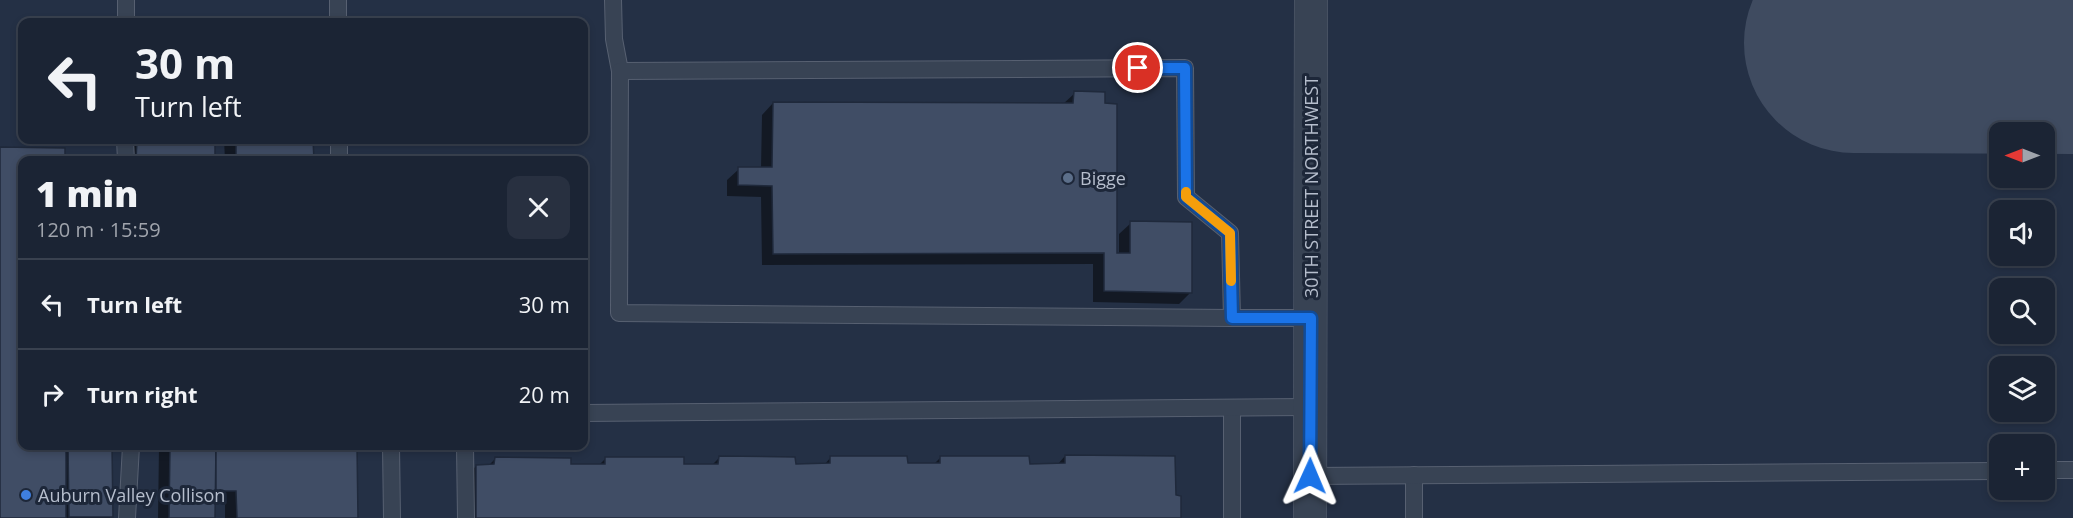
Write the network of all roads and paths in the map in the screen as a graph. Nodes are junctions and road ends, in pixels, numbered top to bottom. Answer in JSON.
{"nodes":[{"id":1,"x":126,"y":0,"type":"edge"},
{"id":2,"x":338,"y":0,"type":"edge"},
{"id":3,"x":613,"y":0,"type":"edge"},
{"id":4,"x":1311,"y":0,"type":"edge"},
{"id":5,"x":126,"y":18,"type":"edge"},
{"id":6,"x":338,"y":18,"type":"edge"},
{"id":7,"x":620,"y":71,"type":"junction"},
{"id":8,"x":1232,"y":318,"type":"junction"},
{"id":9,"x":1311,"y":318,"type":"junction"},
{"id":10,"x":1311,"y":407,"type":"junction"},
{"id":11,"x":1232,"y":408,"type":"junction"},
{"id":12,"x":588,"y":413,"type":"edge"},
{"id":13,"x":130,"y":450,"type":"edge"},
{"id":14,"x":391,"y":450,"type":"edge"},
{"id":15,"x":465,"y":450,"type":"edge"},
{"id":16,"x":2055,"y":470,"type":"edge"},
{"id":17,"x":2073,"y":470,"type":"edge"},
{"id":18,"x":1989,"y":471,"type":"edge"},
{"id":19,"x":1310,"y":476,"type":"junction"},
{"id":20,"x":1414,"y":476,"type":"junction"},
{"id":21,"x":127,"y":518,"type":"edge"},
{"id":22,"x":392,"y":518,"type":"edge"},
{"id":23,"x":465,"y":518,"type":"edge"},
{"id":24,"x":1232,"y":518,"type":"edge"},
{"id":25,"x":1310,"y":518,"type":"edge"},
{"id":26,"x":1414,"y":518,"type":"edge"}],
"edges":[{"from":1,"to":5,"type":"lane"},
{"from":2,"to":6,"type":"lane"},
{"from":3,"to":7,"type":"lane"},
{"from":4,"to":9,"type":"street","name":"30TH STREET NORTHWEST"},
{"from":7,"to":8,"type":"lane"},
{"from":7,"to":8,"type":"lane"},
{"from":8,"to":9,"type":"lane"},
{"from":9,"to":10,"type":"street","name":"30TH STREET NORTHWEST"},
{"from":10,"to":11,"type":"lane"},
{"from":10,"to":19,"type":"street","name":"30TH STREET NORTHWEST"},
{"from":11,"to":12,"type":"lane"},
{"from":11,"to":24,"type":"lane"},
{"from":13,"to":21,"type":"lane"},
{"from":14,"to":22,"type":"lane"},
{"from":15,"to":23,"type":"lane"},
{"from":16,"to":17,"type":"lane"},
{"from":18,"to":20,"type":"lane"},
{"from":19,"to":20,"type":"lane"},
{"from":19,"to":25,"type":"street","name":"30TH STREET NORTHWEST"},
{"from":20,"to":26,"type":"lane"}]}
